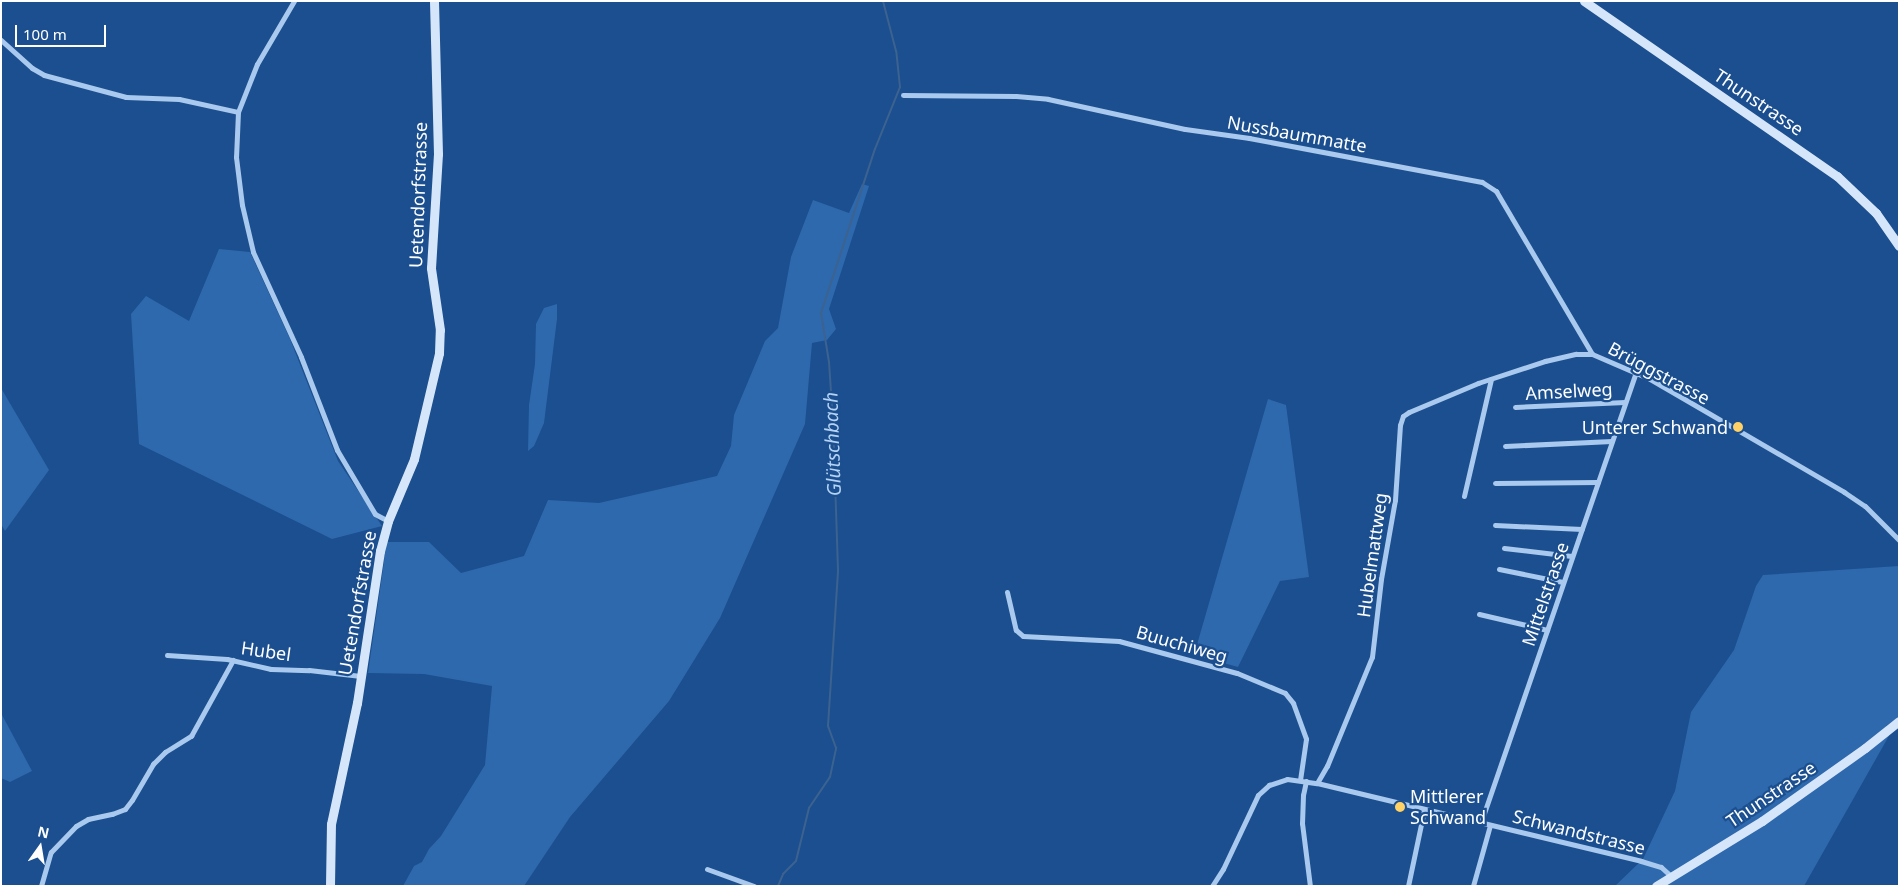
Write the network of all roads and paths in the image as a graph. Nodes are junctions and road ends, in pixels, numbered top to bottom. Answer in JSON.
{"nodes":[{"id":1,"x":294,"y":1,"type":"edge"},
{"id":2,"x":434,"y":1,"type":"edge"},
{"id":3,"x":1584,"y":1,"type":"edge"},
{"id":4,"x":1,"y":40,"type":"edge"},
{"id":5,"x":903,"y":95,"type":"dead end"},
{"id":6,"x":238,"y":112,"type":"junction"},
{"id":7,"x":1897,"y":240,"type":"edge"},
{"id":8,"x":1592,"y":354,"type":"junction"},
{"id":9,"x":1635,"y":374,"type":"junction"},
{"id":10,"x":1491,"y":379,"type":"junction"},
{"id":11,"x":1626,"y":402,"type":"junction"},
{"id":12,"x":1515,"y":407,"type":"dead end"},
{"id":13,"x":1612,"y":441,"type":"junction"},
{"id":14,"x":1505,"y":446,"type":"dead end"},
{"id":15,"x":1598,"y":482,"type":"junction"},
{"id":16,"x":1495,"y":483,"type":"dead end"},
{"id":17,"x":1464,"y":496,"type":"dead end"},
{"id":18,"x":388,"y":521,"type":"junction"},
{"id":19,"x":1495,"y":524,"type":"dead end"},
{"id":20,"x":1582,"y":529,"type":"junction"},
{"id":21,"x":1899,"y":540,"type":"edge"},
{"id":22,"x":1504,"y":548,"type":"dead end"},
{"id":23,"x":1572,"y":556,"type":"junction"},
{"id":24,"x":1499,"y":569,"type":"dead end"},
{"id":25,"x":1563,"y":582,"type":"junction"},
{"id":26,"x":1007,"y":592,"type":"dead end"},
{"id":27,"x":1479,"y":614,"type":"dead end"},
{"id":28,"x":1547,"y":630,"type":"junction"},
{"id":29,"x":167,"y":655,"type":"dead end"},
{"id":30,"x":233,"y":660,"type":"junction"},
{"id":31,"x":361,"y":676,"type":"junction"},
{"id":32,"x":1899,"y":721,"type":"edge"},
{"id":33,"x":1300,"y":780,"type":"junction"},
{"id":34,"x":1306,"y":781,"type":"junction"},
{"id":35,"x":1318,"y":784,"type":"junction"},
{"id":36,"x":1424,"y":810,"type":"junction"},
{"id":37,"x":1481,"y":822,"type":"junction"},
{"id":38,"x":1490,"y":825,"type":"junction"},
{"id":39,"x":707,"y":868,"type":"dead end"},
{"id":40,"x":1672,"y":876,"type":"junction"},
{"id":41,"x":41,"y":886,"type":"edge"},
{"id":42,"x":330,"y":886,"type":"edge"},
{"id":43,"x":754,"y":886,"type":"edge"},
{"id":44,"x":1212,"y":886,"type":"edge"},
{"id":45,"x":1310,"y":886,"type":"edge"},
{"id":46,"x":1408,"y":886,"type":"edge"},
{"id":47,"x":1473,"y":886,"type":"edge"},
{"id":48,"x":1656,"y":886,"type":"edge"}],
"edges":[{"from":1,"to":6,"type":"street"},
{"from":2,"to":18,"type":"street","name":"Uetendorfstrasse"},
{"from":3,"to":7,"type":"street","name":"Thunstrasse"},
{"from":4,"to":6,"type":"street"},
{"from":5,"to":8,"type":"street","name":"Nussbaummatte"},
{"from":6,"to":18,"type":"street"},
{"from":8,"to":9,"type":"street","name":"Brüggstrasse"},
{"from":8,"to":10,"type":"street","name":"Brüggstrasse"},
{"from":9,"to":11,"type":"street","name":"Mittelstrasse"},
{"from":9,"to":21,"type":"street","name":"Brüggstrasse"},
{"from":10,"to":17,"type":"street"},
{"from":10,"to":35,"type":"street","name":"Hubelmattweg"},
{"from":11,"to":12,"type":"street","name":"Amselweg"},
{"from":11,"to":13,"type":"street","name":"Mittelstrasse"},
{"from":13,"to":14,"type":"street"},
{"from":13,"to":15,"type":"street","name":"Mittelstrasse"},
{"from":15,"to":16,"type":"street"},
{"from":15,"to":20,"type":"street","name":"Mittelstrasse"},
{"from":18,"to":31,"type":"street","name":"Uetendorfstrasse"},
{"from":19,"to":20,"type":"street"},
{"from":20,"to":23,"type":"street","name":"Mittelstrasse"},
{"from":22,"to":23,"type":"street"},
{"from":23,"to":25,"type":"street","name":"Mittelstrasse"},
{"from":24,"to":25,"type":"street"},
{"from":25,"to":28,"type":"street","name":"Mittelstrasse"},
{"from":26,"to":33,"type":"street","name":"Buuchiweg"},
{"from":27,"to":28,"type":"street"},
{"from":28,"to":37,"type":"street","name":"Mittelstrasse"},
{"from":29,"to":30,"type":"street","name":"Hubel"},
{"from":30,"to":31,"type":"street","name":"Hubel"},
{"from":30,"to":41,"type":"street"},
{"from":31,"to":42,"type":"street","name":"Uetendorfstrasse"},
{"from":32,"to":40,"type":"street","name":"Thunstrasse"},
{"from":33,"to":34,"type":"street","name":"Schwandstrasse"},
{"from":33,"to":44,"type":"street","name":"Schwandstrasse"},
{"from":34,"to":35,"type":"street","name":"Schwandstrasse"},
{"from":34,"to":45,"type":"street"},
{"from":35,"to":36,"type":"street","name":"Schwandstrasse"},
{"from":36,"to":37,"type":"street","name":"Schwandstrasse"},
{"from":36,"to":46,"type":"street"},
{"from":37,"to":38,"type":"street","name":"Schwandstrasse"},
{"from":38,"to":40,"type":"street","name":"Schwandstrasse"},
{"from":38,"to":47,"type":"street"},
{"from":39,"to":43,"type":"street"},
{"from":40,"to":48,"type":"street","name":"Thunstrasse"}]}
